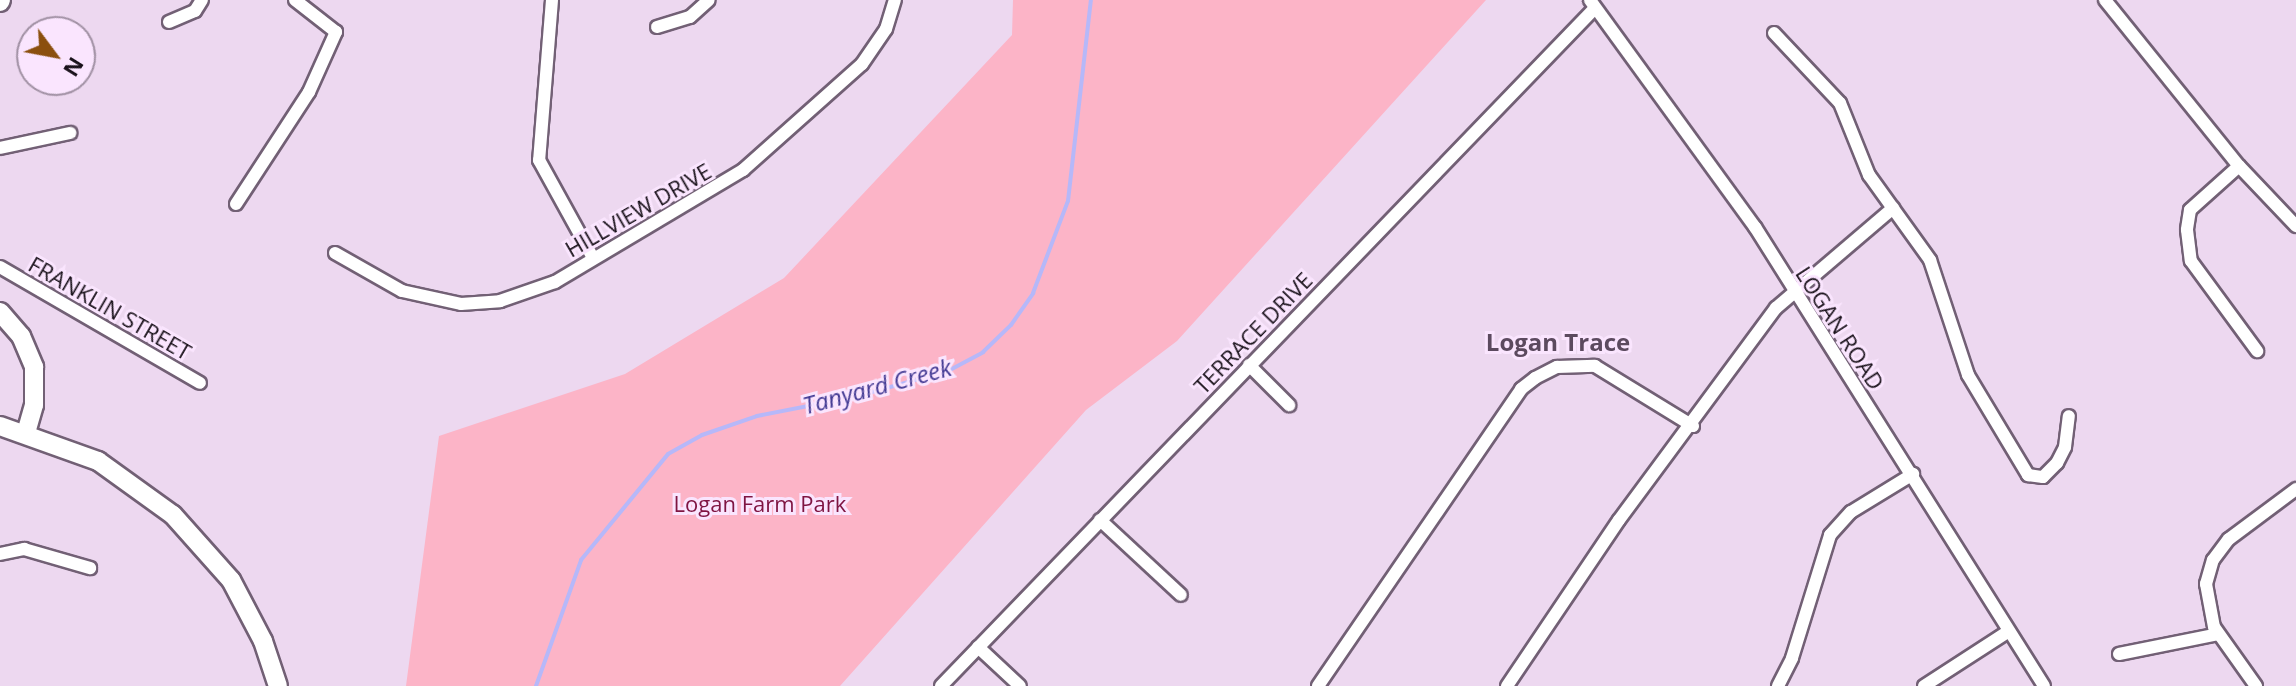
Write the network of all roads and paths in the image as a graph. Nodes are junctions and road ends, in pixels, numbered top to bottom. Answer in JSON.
{"nodes":[{"id":1,"x":202,"y":0,"type":"edge"},
{"id":2,"x":295,"y":0,"type":"edge"},
{"id":3,"x":552,"y":0,"type":"edge"},
{"id":4,"x":709,"y":0,"type":"edge"},
{"id":5,"x":895,"y":0,"type":"edge"},
{"id":6,"x":2105,"y":0,"type":"edge"},
{"id":7,"x":1592,"y":4,"type":"edge"},
{"id":8,"x":169,"y":22,"type":"dead end"},
{"id":9,"x":657,"y":27,"type":"dead end"},
{"id":10,"x":1774,"y":33,"type":"dead end"},
{"id":11,"x":70,"y":133,"type":"dead end"},
{"id":12,"x":0,"y":148,"type":"edge"},
{"id":13,"x":2239,"y":166,"type":"junction"},
{"id":14,"x":236,"y":204,"type":"dead end"},
{"id":15,"x":1893,"y":208,"type":"junction"},
{"id":16,"x":2296,"y":226,"type":"edge"},
{"id":17,"x":335,"y":253,"type":"dead end"},
{"id":18,"x":593,"y":258,"type":"junction"},
{"id":19,"x":0,"y":267,"type":"edge"},
{"id":20,"x":1792,"y":291,"type":"junction"},
{"id":21,"x":0,"y":312,"type":"edge"},
{"id":22,"x":2257,"y":351,"type":"dead end"},
{"id":23,"x":1249,"y":365,"type":"junction"},
{"id":24,"x":200,"y":383,"type":"dead end"},
{"id":25,"x":1289,"y":405,"type":"dead end"},
{"id":26,"x":2069,"y":416,"type":"dead end"},
{"id":27,"x":0,"y":426,"type":"edge"},
{"id":28,"x":1693,"y":426,"type":"junction"},
{"id":29,"x":26,"y":433,"type":"junction"},
{"id":30,"x":1913,"y":474,"type":"junction"},
{"id":31,"x":2296,"y":489,"type":"edge"},
{"id":32,"x":1100,"y":520,"type":"junction"},
{"id":33,"x":0,"y":554,"type":"edge"},
{"id":34,"x":90,"y":568,"type":"dead end"},
{"id":35,"x":1181,"y":595,"type":"dead end"},
{"id":36,"x":2009,"y":631,"type":"junction"},
{"id":37,"x":2218,"y":634,"type":"junction"},
{"id":38,"x":978,"y":647,"type":"junction"},
{"id":39,"x":2119,"y":654,"type":"dead end"},
{"id":40,"x":278,"y":686,"type":"edge"},
{"id":41,"x":941,"y":686,"type":"edge"},
{"id":42,"x":1020,"y":686,"type":"edge"},
{"id":43,"x":1318,"y":686,"type":"edge"},
{"id":44,"x":1507,"y":686,"type":"edge"},
{"id":45,"x":1778,"y":686,"type":"edge"},
{"id":46,"x":1924,"y":686,"type":"edge"},
{"id":47,"x":2044,"y":686,"type":"edge"},
{"id":48,"x":2256,"y":686,"type":"edge"}],
"edges":[{"from":1,"to":8,"type":"street"},
{"from":2,"to":14,"type":"street"},
{"from":3,"to":18,"type":"street"},
{"from":4,"to":9,"type":"street"},
{"from":5,"to":18,"type":"street","name":"HILLVIEW DRIVE"},
{"from":6,"to":13,"type":"street"},
{"from":7,"to":20,"type":"street","name":"LOGAN ROAD"},
{"from":7,"to":23,"type":"street","name":"TERRACE DRIVE"},
{"from":10,"to":15,"type":"street"},
{"from":11,"to":12,"type":"street"},
{"from":13,"to":16,"type":"street"},
{"from":13,"to":22,"type":"street"},
{"from":15,"to":20,"type":"street"},
{"from":15,"to":26,"type":"street"},
{"from":17,"to":18,"type":"street","name":"HILLVIEW DRIVE"},
{"from":19,"to":24,"type":"street","name":"FRANKLIN STREET"},
{"from":20,"to":28,"type":"street"},
{"from":20,"to":30,"type":"street","name":"LOGAN ROAD"},
{"from":21,"to":29,"type":"main road"},
{"from":23,"to":25,"type":"street"},
{"from":23,"to":32,"type":"street","name":"TERRACE DRIVE"},
{"from":27,"to":29,"type":"main road"},
{"from":28,"to":43,"type":"street"},
{"from":28,"to":44,"type":"street"},
{"from":29,"to":40,"type":"main road"},
{"from":30,"to":36,"type":"street","name":"LOGAN ROAD"},
{"from":30,"to":45,"type":"street"},
{"from":31,"to":37,"type":"street"},
{"from":32,"to":35,"type":"street"},
{"from":32,"to":38,"type":"street","name":"TERRACE DRIVE"},
{"from":33,"to":34,"type":"street"},
{"from":36,"to":46,"type":"street"},
{"from":36,"to":47,"type":"street","name":"LOGAN ROAD"},
{"from":37,"to":39,"type":"street"},
{"from":37,"to":48,"type":"street"},
{"from":38,"to":41,"type":"street","name":"TERRACE DRIVE"},
{"from":38,"to":42,"type":"street"}]}
